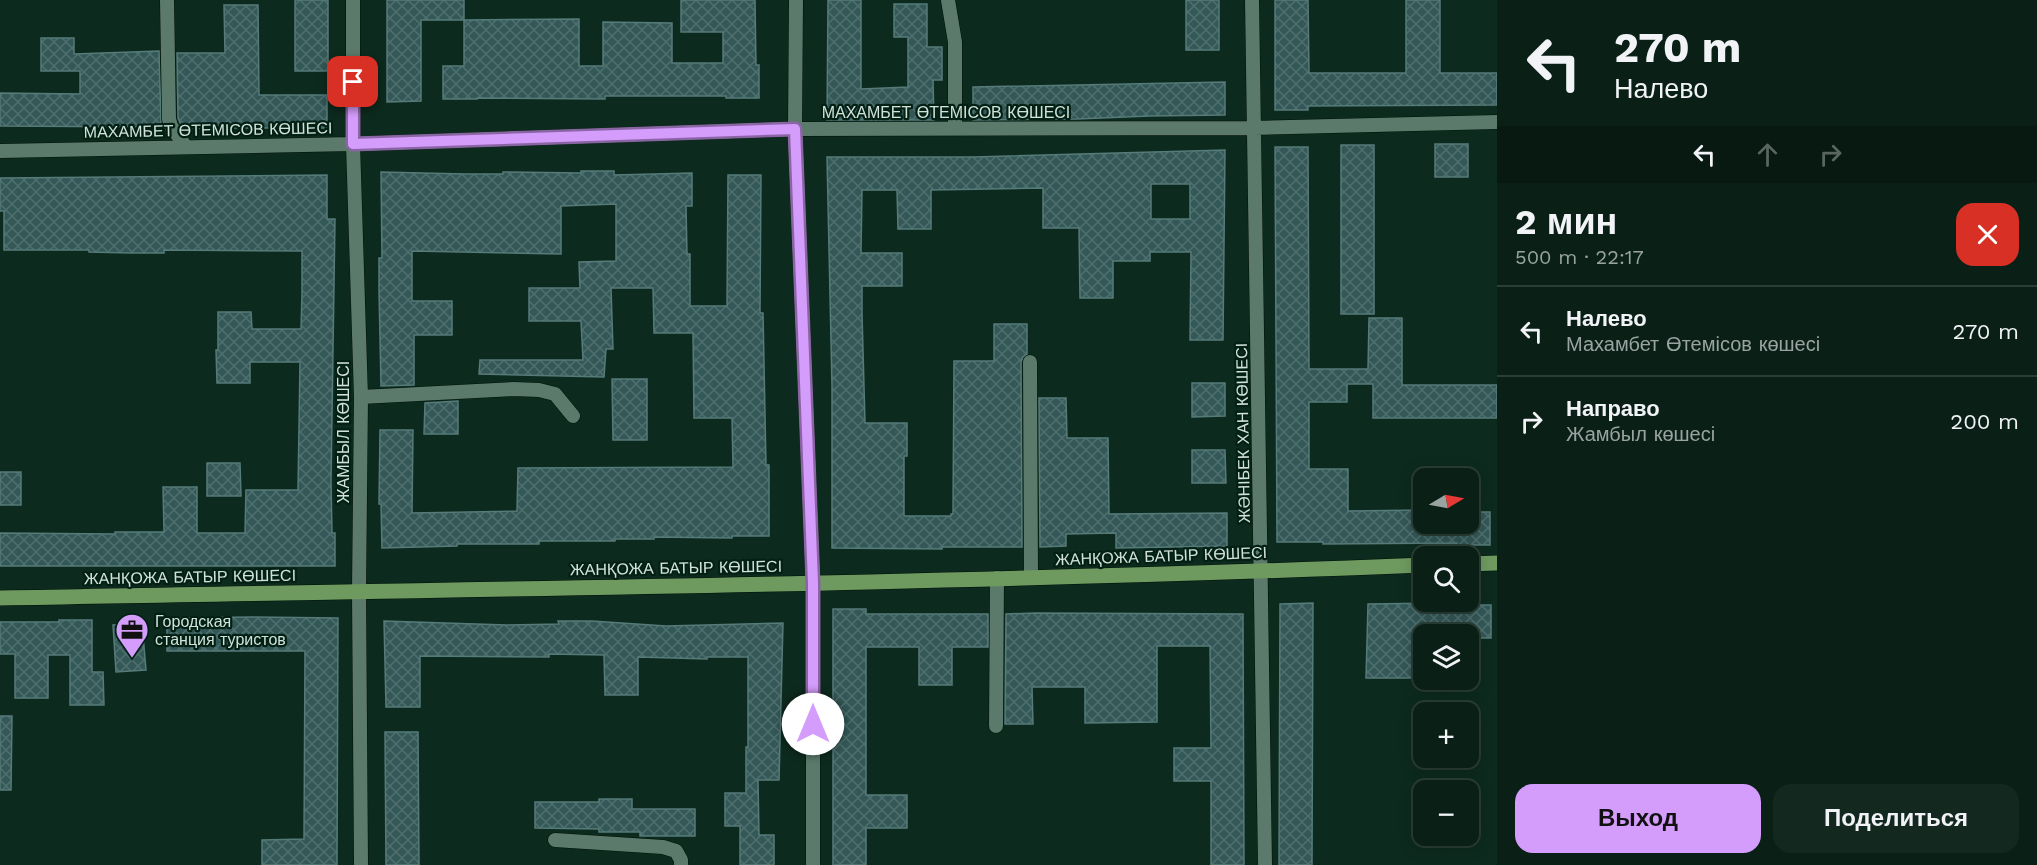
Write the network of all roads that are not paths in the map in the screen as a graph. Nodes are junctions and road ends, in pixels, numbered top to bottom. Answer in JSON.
{"nodes":[{"id":1,"x":166,"y":0,"type":"edge"},
{"id":2,"x":353,"y":0,"type":"edge"},
{"id":3,"x":796,"y":0,"type":"edge"},
{"id":4,"x":948,"y":0,"type":"edge"},
{"id":5,"x":1252,"y":0,"type":"edge"},
{"id":6,"x":1497,"y":123,"type":"edge"},
{"id":7,"x":955,"y":127,"type":"junction"},
{"id":8,"x":1254,"y":128,"type":"junction"},
{"id":9,"x":795,"y":129,"type":"junction"},
{"id":10,"x":353,"y":144,"type":"junction"},
{"id":11,"x":186,"y":147,"type":"junction"},
{"id":12,"x":0,"y":151,"type":"edge"},
{"id":13,"x":1030,"y":362,"type":"dead end"},
{"id":14,"x":361,"y":398,"type":"junction"},
{"id":15,"x":573,"y":416,"type":"dead end"},
{"id":16,"x":1497,"y":562,"type":"edge"},
{"id":17,"x":1479,"y":563,"type":"edge"},
{"id":18,"x":1413,"y":565,"type":"edge"},
{"id":19,"x":1262,"y":572,"type":"junction"},
{"id":20,"x":997,"y":578,"type":"junction"},
{"id":21,"x":1031,"y":578,"type":"junction"},
{"id":22,"x":813,"y":583,"type":"junction"},
{"id":23,"x":359,"y":591,"type":"junction"},
{"id":24,"x":0,"y":598,"type":"edge"},
{"id":25,"x":996,"y":726,"type":"dead end"},
{"id":26,"x":555,"y":840,"type":"dead end"},
{"id":27,"x":360,"y":865,"type":"edge"},
{"id":28,"x":681,"y":865,"type":"edge"},
{"id":29,"x":813,"y":865,"type":"edge"},
{"id":30,"x":1265,"y":865,"type":"edge"}],
"edges":[{"from":1,"to":11,"type":"street"},
{"from":2,"to":10,"type":"street","name":"ЖАМБЫЛ КӨШЕСІ"},
{"from":3,"to":9,"type":"street"},
{"from":4,"to":7,"type":"street"},
{"from":5,"to":8,"type":"street","name":"ЖӘНІБЕК ХАН КӨШЕСІ"},
{"from":6,"to":8,"type":"street","name":"МАХАМБЕТ ӨТЕМІСОВ КӨШЕСІ"},
{"from":7,"to":8,"type":"street","name":"МАХАМБЕТ ӨТЕМІСОВ КӨШЕСІ"},
{"from":7,"to":9,"type":"street","name":"МАХАМБЕТ ӨТЕМІСОВ КӨШЕСІ"},
{"from":8,"to":19,"type":"street","name":"ЖӘНІБЕК ХАН КӨШЕСІ"},
{"from":9,"to":10,"type":"street","name":"МАХАМБЕТ ӨТЕМІСОВ КӨШЕСІ"},
{"from":9,"to":22,"type":"street"},
{"from":10,"to":11,"type":"street","name":"МАХАМБЕТ ӨТЕМІСОВ КӨШЕСІ"},
{"from":10,"to":14,"type":"street","name":"ЖАМБЫЛ КӨШЕСІ"},
{"from":11,"to":12,"type":"street","name":"МАХАМБЕТ ӨТЕМІСОВ КӨШЕСІ"},
{"from":13,"to":21,"type":"street"},
{"from":14,"to":15,"type":"street"},
{"from":14,"to":23,"type":"street","name":"ЖАМБЫЛ КӨШЕСІ"},
{"from":16,"to":17,"type":"main road"},
{"from":18,"to":19,"type":"main road","name":"ЖАНҚОЖА БАТЫР КӨШЕСІ"},
{"from":19,"to":21,"type":"main road","name":"ЖАНҚОЖА БАТЫР КӨШЕСІ"},
{"from":19,"to":30,"type":"street","name":"ЖӘНІБЕК ХАН КӨШЕСІ"},
{"from":20,"to":21,"type":"main road","name":"ЖАНҚОЖА БАТЫР КӨШЕСІ"},
{"from":20,"to":22,"type":"main road","name":"ЖАНҚОЖА БАТЫР КӨШЕСІ"},
{"from":20,"to":25,"type":"street"},
{"from":22,"to":23,"type":"main road","name":"ЖАНҚОЖА БАТЫР КӨШЕСІ"},
{"from":22,"to":29,"type":"street"},
{"from":23,"to":24,"type":"main road","name":"ЖАНҚОЖА БАТЫР КӨШЕСІ"},
{"from":23,"to":27,"type":"street","name":"ЖАМБЫЛ КӨШЕСІ"},
{"from":26,"to":28,"type":"street"}]}
